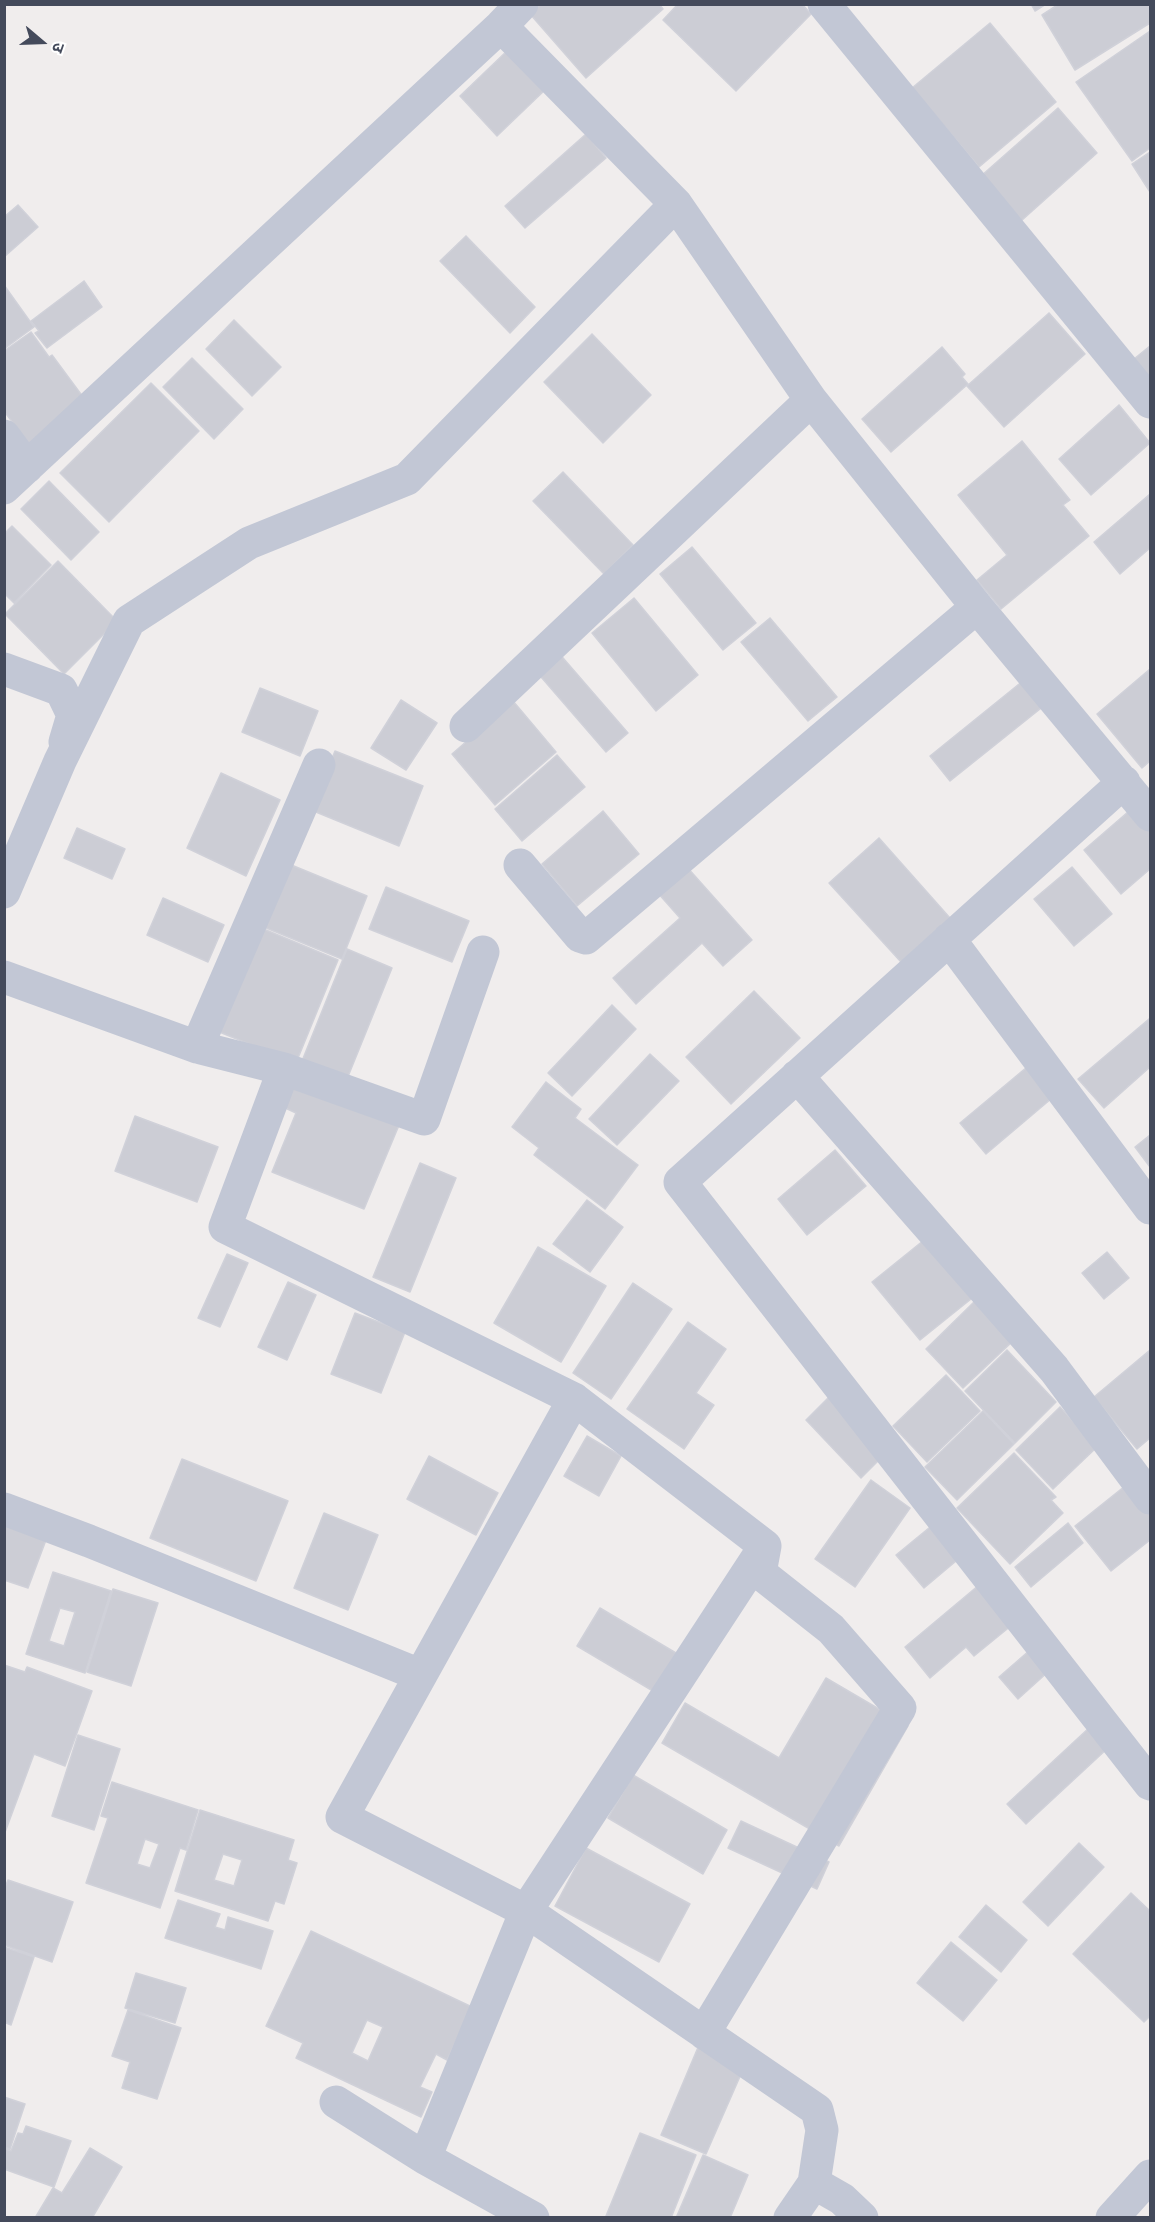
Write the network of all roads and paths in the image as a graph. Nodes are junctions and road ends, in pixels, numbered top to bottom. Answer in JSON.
{"nodes":[{"id":1,"x":824,"y":4,"type":"edge"},
{"id":2,"x":512,"y":15,"type":"edge"},
{"id":3,"x":676,"y":204,"type":"junction"},
{"id":4,"x":811,"y":400,"type":"junction"},
{"id":5,"x":1150,"y":402,"type":"edge"},
{"id":6,"x":4,"y":436,"type":"edge"},
{"id":7,"x":16,"y":478,"type":"edge"},
{"id":8,"x":977,"y":608,"type":"junction"},
{"id":9,"x":4,"y":669,"type":"edge"},
{"id":10,"x":466,"y":726,"type":"dead end"},
{"id":11,"x":60,"y":761,"type":"junction"},
{"id":12,"x":319,"y":765,"type":"dead end"},
{"id":13,"x":1124,"y":782,"type":"junction"},
{"id":14,"x":1150,"y":815,"type":"edge"},
{"id":15,"x":520,"y":865,"type":"dead end"},
{"id":16,"x":4,"y":892,"type":"edge"},
{"id":17,"x":949,"y":939,"type":"junction"},
{"id":18,"x":483,"y":952,"type":"dead end"},
{"id":19,"x":4,"y":977,"type":"edge"},
{"id":20,"x":197,"y":1047,"type":"junction"},
{"id":21,"x":284,"y":1069,"type":"junction"},
{"id":22,"x":797,"y":1076,"type":"junction"},
{"id":23,"x":1150,"y":1208,"type":"edge"},
{"id":24,"x":574,"y":1400,"type":"junction"},
{"id":25,"x":1150,"y":1498,"type":"edge"},
{"id":26,"x":4,"y":1509,"type":"edge"},
{"id":27,"x":765,"y":1546,"type":"junction"},
{"id":28,"x":420,"y":1675,"type":"junction"},
{"id":29,"x":1150,"y":1784,"type":"edge"},
{"id":30,"x":526,"y":1911,"type":"junction"},
{"id":31,"x":704,"y":2033,"type":"junction"},
{"id":32,"x":336,"y":2102,"type":"dead end"},
{"id":33,"x":425,"y":2158,"type":"junction"},
{"id":34,"x":1150,"y":2176,"type":"edge"},
{"id":35,"x":814,"y":2183,"type":"junction"},
{"id":36,"x":533,"y":2217,"type":"edge"},
{"id":37,"x":790,"y":2217,"type":"edge"},
{"id":38,"x":862,"y":2217,"type":"edge"},
{"id":39,"x":1112,"y":2217,"type":"edge"}],
"edges":[{"from":1,"to":5,"type":"street"},
{"from":2,"to":3,"type":"street"},
{"from":2,"to":7,"type":"street"},
{"from":3,"to":4,"type":"street"},
{"from":3,"to":11,"type":"street"},
{"from":4,"to":8,"type":"street"},
{"from":4,"to":10,"type":"street"},
{"from":6,"to":7,"type":"street"},
{"from":8,"to":13,"type":"street"},
{"from":8,"to":15,"type":"street"},
{"from":9,"to":11,"type":"street"},
{"from":11,"to":16,"type":"street"},
{"from":12,"to":20,"type":"street"},
{"from":13,"to":14,"type":"street"},
{"from":13,"to":17,"type":"street"},
{"from":17,"to":22,"type":"street"},
{"from":17,"to":23,"type":"street"},
{"from":18,"to":21,"type":"street"},
{"from":19,"to":20,"type":"street"},
{"from":20,"to":21,"type":"street"},
{"from":21,"to":24,"type":"street"},
{"from":22,"to":25,"type":"street"},
{"from":22,"to":29,"type":"street"},
{"from":24,"to":27,"type":"street"},
{"from":24,"to":28,"type":"street"},
{"from":26,"to":28,"type":"street"},
{"from":27,"to":30,"type":"street"},
{"from":27,"to":31,"type":"street"},
{"from":28,"to":30,"type":"street"},
{"from":30,"to":31,"type":"street"},
{"from":30,"to":33,"type":"street"},
{"from":31,"to":35,"type":"street"},
{"from":32,"to":33,"type":"street"},
{"from":33,"to":36,"type":"street"},
{"from":34,"to":39,"type":"street"},
{"from":35,"to":37,"type":"street"},
{"from":35,"to":38,"type":"street"}]}
